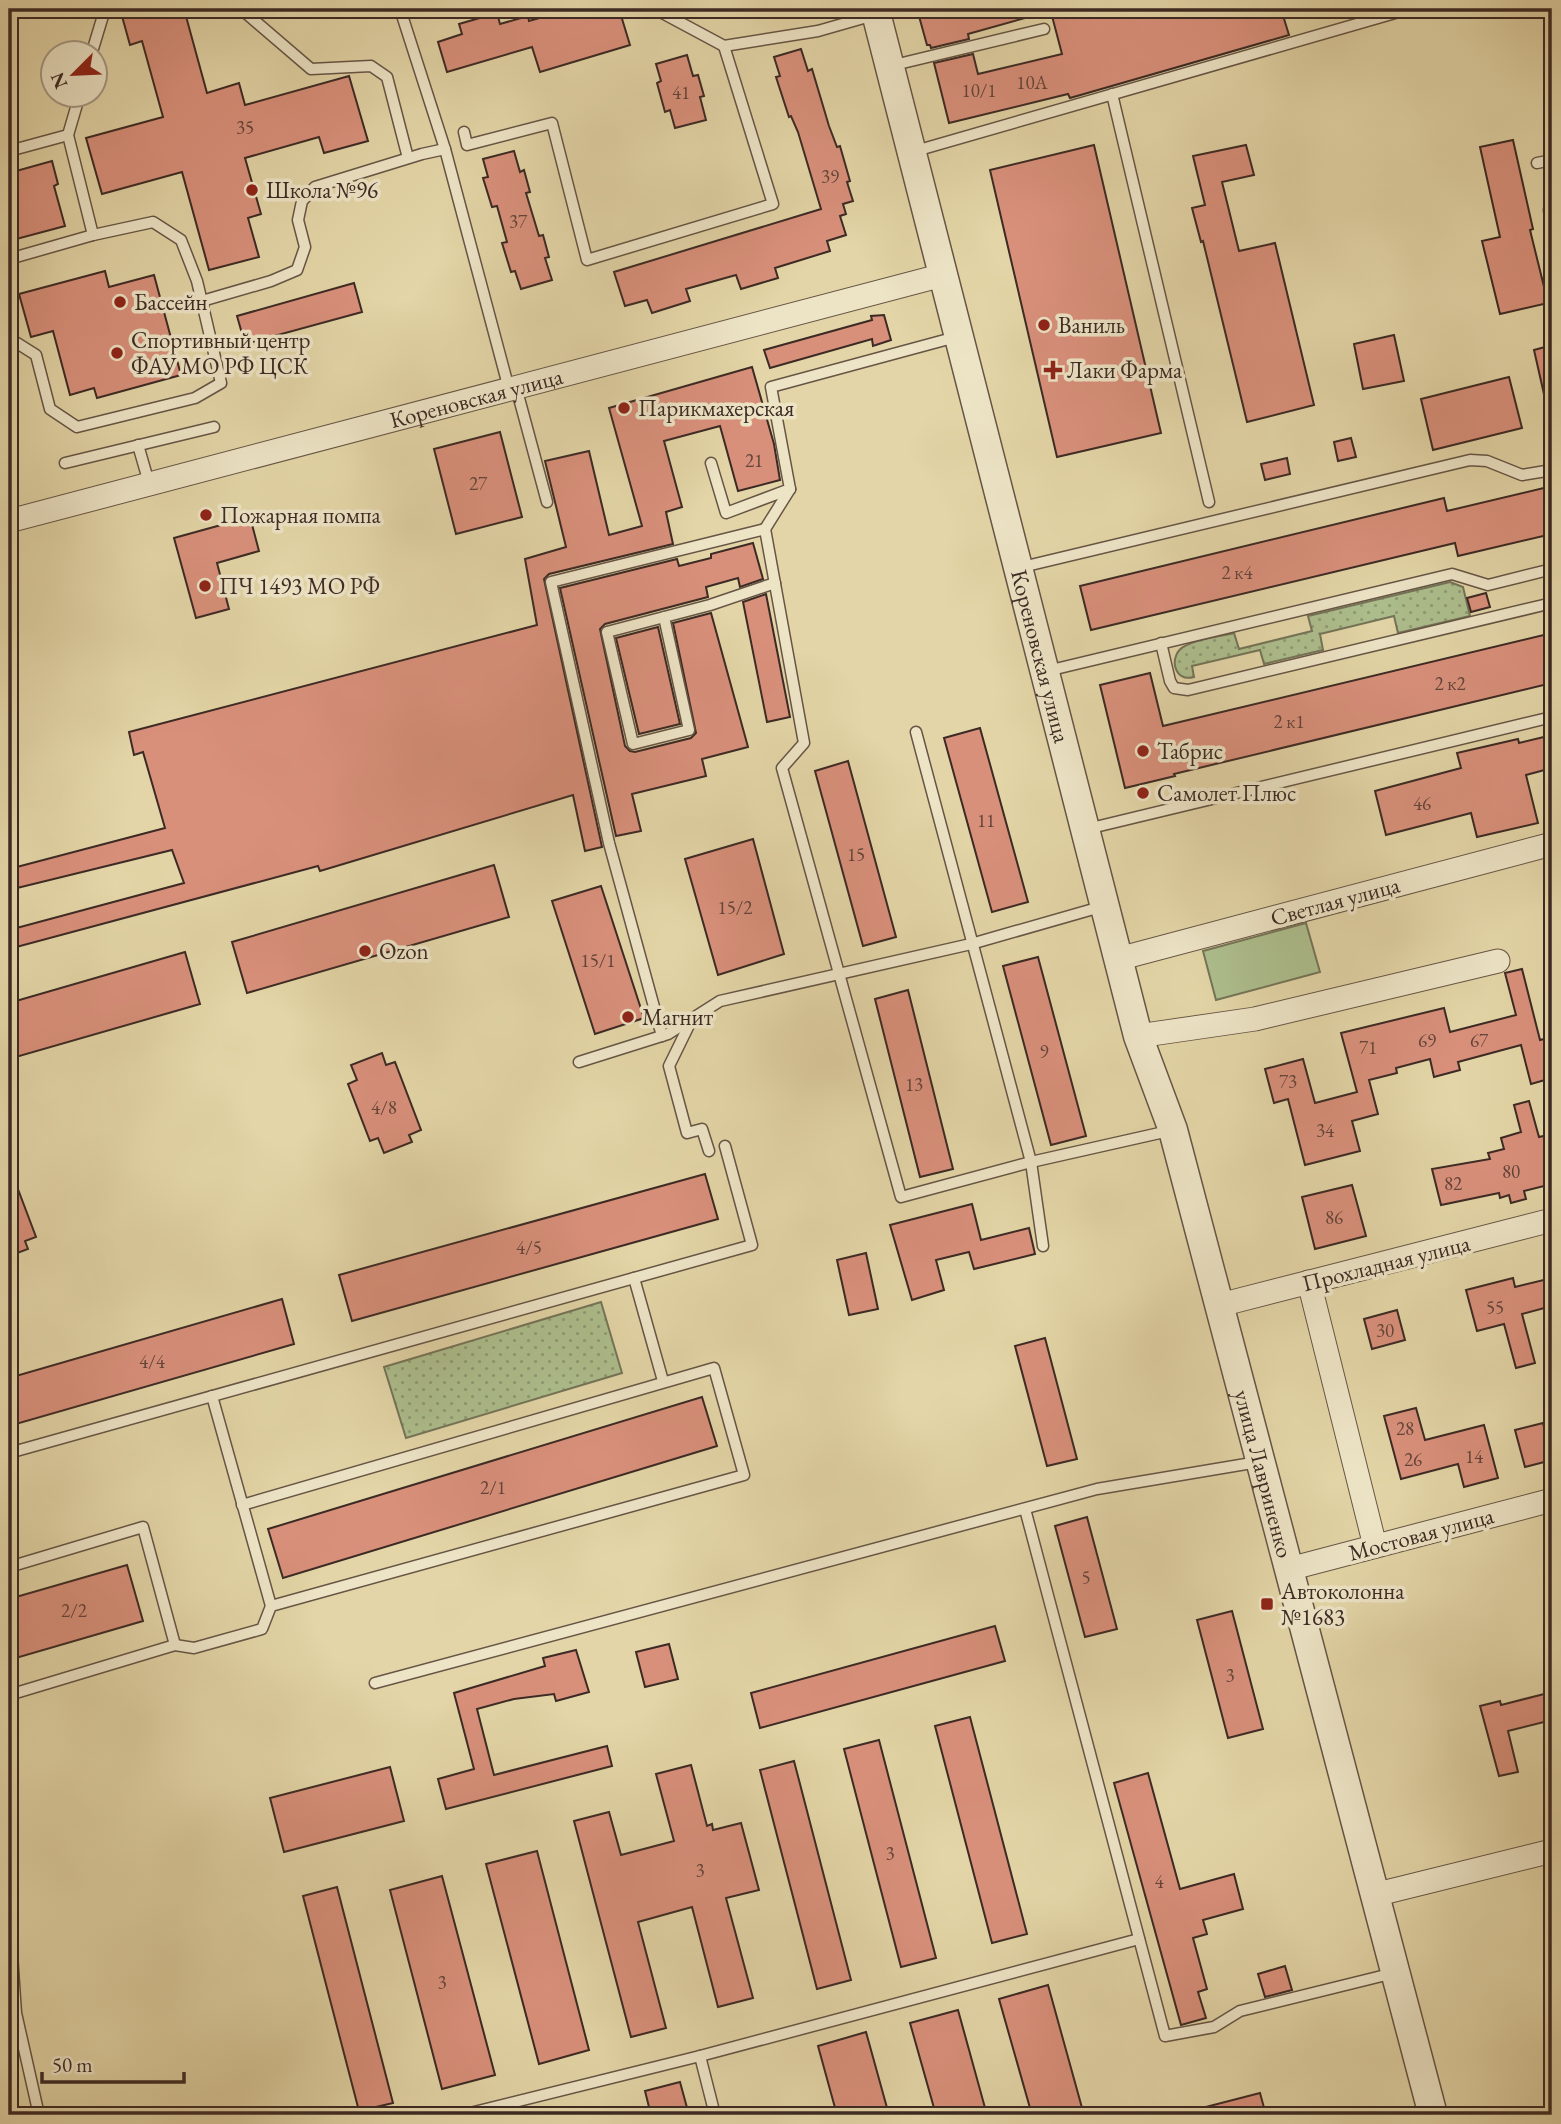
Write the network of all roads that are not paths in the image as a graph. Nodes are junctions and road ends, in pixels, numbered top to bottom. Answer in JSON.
{"nodes":[{"id":1,"x":105,"y":9,"type":"edge"},
{"id":2,"x":242,"y":9,"type":"edge"},
{"id":3,"x":400,"y":9,"type":"edge"},
{"id":4,"x":655,"y":9,"type":"edge"},
{"id":5,"x":1409,"y":9,"type":"edge"},
{"id":6,"x":876,"y":12,"type":"edge"},
{"id":7,"x":1044,"y":29,"type":"dead end"},
{"id":8,"x":96,"y":38,"type":"edge"},
{"id":9,"x":724,"y":46,"type":"junction"},
{"id":10,"x":890,"y":66,"type":"junction"},
{"id":11,"x":1112,"y":94,"type":"junction"},
{"id":12,"x":75,"y":108,"type":"edge"},
{"id":13,"x":464,"y":132,"type":"dead end"},
{"id":14,"x":68,"y":135,"type":"junction"},
{"id":15,"x":445,"y":149,"type":"junction"},
{"id":16,"x":9,"y":151,"type":"edge"},
{"id":17,"x":912,"y":152,"type":"junction"},
{"id":18,"x":408,"y":158,"type":"junction"},
{"id":19,"x":1552,"y":160,"type":"edge"},
{"id":20,"x":1537,"y":163,"type":"dead end"},
{"id":21,"x":1552,"y":203,"type":"edge"},
{"id":22,"x":1552,"y":223,"type":"edge"},
{"id":23,"x":93,"y":236,"type":"junction"},
{"id":24,"x":9,"y":259,"type":"edge"},
{"id":25,"x":943,"y":275,"type":"junction"},
{"id":26,"x":202,"y":301,"type":"junction"},
{"id":27,"x":959,"y":336,"type":"junction"},
{"id":28,"x":9,"y":338,"type":"edge"},
{"id":29,"x":512,"y":388,"type":"junction"},
{"id":30,"x":214,"y":427,"type":"dead end"},
{"id":31,"x":138,"y":445,"type":"junction"},
{"id":32,"x":65,"y":463,"type":"dead end"},
{"id":33,"x":711,"y":463,"type":"dead end"},
{"id":34,"x":1552,"y":470,"type":"edge"},
{"id":35,"x":149,"y":483,"type":"junction"},
{"id":36,"x":790,"y":489,"type":"junction"},
{"id":37,"x":547,"y":502,"type":"dead end"},
{"id":38,"x":1209,"y":502,"type":"dead end"},
{"id":39,"x":9,"y":520,"type":"edge"},
{"id":40,"x":765,"y":529,"type":"junction"},
{"id":41,"x":1018,"y":568,"type":"junction"},
{"id":42,"x":1552,"y":569,"type":"edge"},
{"id":43,"x":775,"y":583,"type":"junction"},
{"id":44,"x":1552,"y":603,"type":"edge"},
{"id":45,"x":664,"y":617,"type":"junction"},
{"id":46,"x":1161,"y":643,"type":"junction"},
{"id":47,"x":1044,"y":671,"type":"junction"},
{"id":48,"x":1552,"y":718,"type":"edge"},
{"id":49,"x":916,"y":732,"type":"dead end"},
{"id":50,"x":1085,"y":830,"type":"junction"},
{"id":51,"x":1552,"y":844,"type":"edge"},
{"id":52,"x":1104,"y":906,"type":"junction"},
{"id":53,"x":971,"y":944,"type":"junction"},
{"id":54,"x":1118,"y":959,"type":"junction"},
{"id":55,"x":1497,"y":961,"type":"dead end"},
{"id":56,"x":839,"y":974,"type":"junction"},
{"id":57,"x":692,"y":1019,"type":"junction"},
{"id":58,"x":662,"y":1036,"type":"junction"},
{"id":59,"x":1138,"y":1036,"type":"junction"},
{"id":60,"x":579,"y":1062,"type":"dead end"},
{"id":61,"x":1173,"y":1130,"type":"junction"},
{"id":62,"x":725,"y":1146,"type":"dead end"},
{"id":63,"x":709,"y":1151,"type":"dead end"},
{"id":64,"x":1031,"y":1162,"type":"junction"},
{"id":65,"x":1552,"y":1220,"type":"edge"},
{"id":66,"x":1043,"y":1246,"type":"dead end"},
{"id":67,"x":634,"y":1278,"type":"junction"},
{"id":68,"x":1309,"y":1282,"type":"junction"},
{"id":69,"x":1220,"y":1305,"type":"junction"},
{"id":70,"x":663,"y":1381,"type":"junction"},
{"id":71,"x":212,"y":1396,"type":"junction"},
{"id":72,"x":9,"y":1453,"type":"edge"},
{"id":73,"x":1260,"y":1461,"type":"junction"},
{"id":74,"x":1552,"y":1500,"type":"edge"},
{"id":75,"x":242,"y":1505,"type":"junction"},
{"id":76,"x":1025,"y":1509,"type":"junction"},
{"id":77,"x":1375,"y":1546,"type":"junction"},
{"id":78,"x":9,"y":1567,"type":"edge"},
{"id":79,"x":1289,"y":1569,"type":"junction"},
{"id":80,"x":271,"y":1606,"type":"junction"},
{"id":81,"x":175,"y":1645,"type":"junction"},
{"id":82,"x":375,"y":1683,"type":"dead end"},
{"id":83,"x":9,"y":1695,"type":"edge"},
{"id":84,"x":1552,"y":1851,"type":"edge"},
{"id":85,"x":1374,"y":1895,"type":"junction"},
{"id":86,"x":9,"y":1911,"type":"edge"},
{"id":87,"x":1139,"y":1939,"type":"junction"},
{"id":88,"x":1395,"y":1973,"type":"junction"},
{"id":89,"x":700,"y":2056,"type":"junction"},
{"id":90,"x":39,"y":2115,"type":"edge"},
{"id":91,"x":462,"y":2115,"type":"edge"},
{"id":92,"x":715,"y":2115,"type":"edge"},
{"id":93,"x":1433,"y":2115,"type":"edge"}],
"edges":[{"from":1,"to":8,"type":"lane"},
{"from":2,"to":18,"type":"lane"},
{"from":3,"to":15,"type":"lane"},
{"from":4,"to":9,"type":"lane"},
{"from":5,"to":11,"type":"lane"},
{"from":6,"to":9,"type":"lane"},
{"from":6,"to":10,"type":"street","name":"Кореновская улица"},
{"from":7,"to":10,"type":"lane"},
{"from":9,"to":13,"type":"lane"},
{"from":10,"to":17,"type":"street","name":"Кореновская улица"},
{"from":11,"to":17,"type":"lane"},
{"from":11,"to":38,"type":"lane"},
{"from":12,"to":14,"type":"lane"},
{"from":14,"to":16,"type":"lane"},
{"from":14,"to":23,"type":"lane"},
{"from":15,"to":18,"type":"lane"},
{"from":15,"to":29,"type":"lane"},
{"from":17,"to":25,"type":"street","name":"Кореновская улица"},
{"from":18,"to":26,"type":"lane"},
{"from":19,"to":20,"type":"lane"},
{"from":21,"to":22,"type":"lane"},
{"from":23,"to":24,"type":"lane"},
{"from":23,"to":26,"type":"lane"},
{"from":25,"to":27,"type":"street","name":"Кореновская улица"},
{"from":25,"to":29,"type":"street","name":"Кореновская улица"},
{"from":26,"to":28,"type":"lane"},
{"from":27,"to":36,"type":"lane"},
{"from":27,"to":41,"type":"street","name":"Кореновская улица"},
{"from":29,"to":35,"type":"street","name":"Кореновская улица"},
{"from":29,"to":37,"type":"lane"},
{"from":30,"to":31,"type":"lane"},
{"from":31,"to":32,"type":"lane"},
{"from":31,"to":35,"type":"lane"},
{"from":33,"to":36,"type":"lane"},
{"from":34,"to":41,"type":"lane"},
{"from":35,"to":39,"type":"street","name":"Кореновская улица"},
{"from":36,"to":40,"type":"lane"},
{"from":40,"to":43,"type":"lane"},
{"from":40,"to":58,"type":"lane"},
{"from":41,"to":47,"type":"street","name":"Кореновская улица"},
{"from":42,"to":46,"type":"lane"},
{"from":43,"to":45,"type":"lane"},
{"from":43,"to":56,"type":"lane"},
{"from":44,"to":46,"type":"lane"},
{"from":45,"to":45,"type":"lane"},
{"from":46,"to":47,"type":"lane"},
{"from":47,"to":50,"type":"street","name":"Кореновская улица"},
{"from":48,"to":50,"type":"lane"},
{"from":49,"to":53,"type":"lane"},
{"from":50,"to":52,"type":"street","name":"Кореновская улица"},
{"from":51,"to":54,"type":"street","name":"Светлая улица"},
{"from":52,"to":53,"type":"lane"},
{"from":52,"to":54,"type":"street","name":"Кореновская улица"},
{"from":53,"to":56,"type":"lane"},
{"from":53,"to":64,"type":"lane"},
{"from":54,"to":59,"type":"street","name":"Кореновская улица"},
{"from":55,"to":59,"type":"street"},
{"from":56,"to":57,"type":"lane"},
{"from":56,"to":64,"type":"lane"},
{"from":57,"to":58,"type":"lane"},
{"from":57,"to":63,"type":"lane"},
{"from":58,"to":60,"type":"lane"},
{"from":59,"to":61,"type":"street","name":"улица Лавриненко"},
{"from":61,"to":64,"type":"lane"},
{"from":61,"to":69,"type":"street","name":"улица Лавриненко"},
{"from":62,"to":67,"type":"lane"},
{"from":64,"to":66,"type":"lane"},
{"from":65,"to":68,"type":"street","name":"Прохладная улица"},
{"from":67,"to":70,"type":"lane"},
{"from":67,"to":71,"type":"lane"},
{"from":68,"to":69,"type":"street","name":"Прохладная улица"},
{"from":68,"to":77,"type":"street"},
{"from":69,"to":73,"type":"street","name":"улица Лавриненко"},
{"from":70,"to":75,"type":"lane"},
{"from":70,"to":80,"type":"lane"},
{"from":71,"to":72,"type":"lane"},
{"from":71,"to":75,"type":"lane"},
{"from":73,"to":76,"type":"lane"},
{"from":73,"to":79,"type":"street","name":"улица Лавриненко"},
{"from":74,"to":77,"type":"street","name":"Мостовая улица"},
{"from":75,"to":80,"type":"lane"},
{"from":76,"to":82,"type":"lane"},
{"from":76,"to":87,"type":"lane"},
{"from":77,"to":79,"type":"street","name":"Мостовая улица"},
{"from":78,"to":81,"type":"lane"},
{"from":79,"to":85,"type":"street","name":"улица Лавриненко"},
{"from":80,"to":81,"type":"lane"},
{"from":81,"to":83,"type":"lane"},
{"from":84,"to":85,"type":"street"},
{"from":85,"to":88,"type":"street","name":"улица Лавриненко"},
{"from":86,"to":90,"type":"lane"},
{"from":87,"to":88,"type":"lane"},
{"from":87,"to":89,"type":"lane"},
{"from":88,"to":93,"type":"street","name":"улица Лавриненко"},
{"from":89,"to":91,"type":"lane"},
{"from":89,"to":92,"type":"lane"}]}
